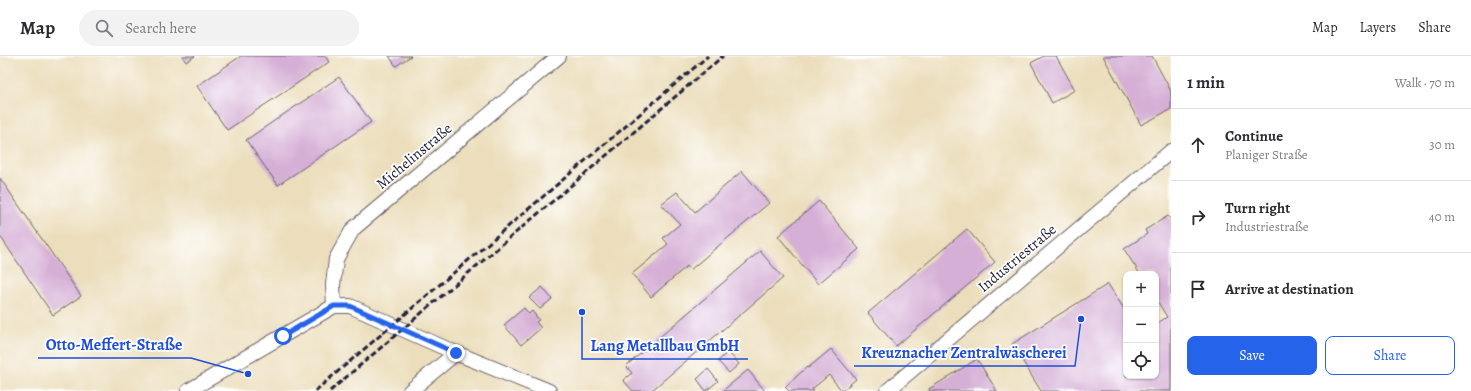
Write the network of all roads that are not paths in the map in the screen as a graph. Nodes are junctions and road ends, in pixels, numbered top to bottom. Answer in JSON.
{"nodes":[{"id":1,"x":559,"y":56,"type":"edge"},
{"id":2,"x":1171,"y":151,"type":"edge"},
{"id":3,"x":334,"y":306,"type":"junction"},
{"id":4,"x":456,"y":353,"type":"junction"},
{"id":5,"x":188,"y":391,"type":"edge"},
{"id":6,"x":410,"y":391,"type":"edge"},
{"id":7,"x":549,"y":391,"type":"edge"},
{"id":8,"x":887,"y":391,"type":"edge"}],
"edges":[{"from":1,"to":3,"type":"street","name":"Michelinstraße"},
{"from":2,"to":8,"type":"street","name":"Industriestraße"},
{"from":3,"to":4,"type":"street"},
{"from":3,"to":5,"type":"street"},
{"from":4,"to":6,"type":"street"},
{"from":4,"to":7,"type":"street"}]}
